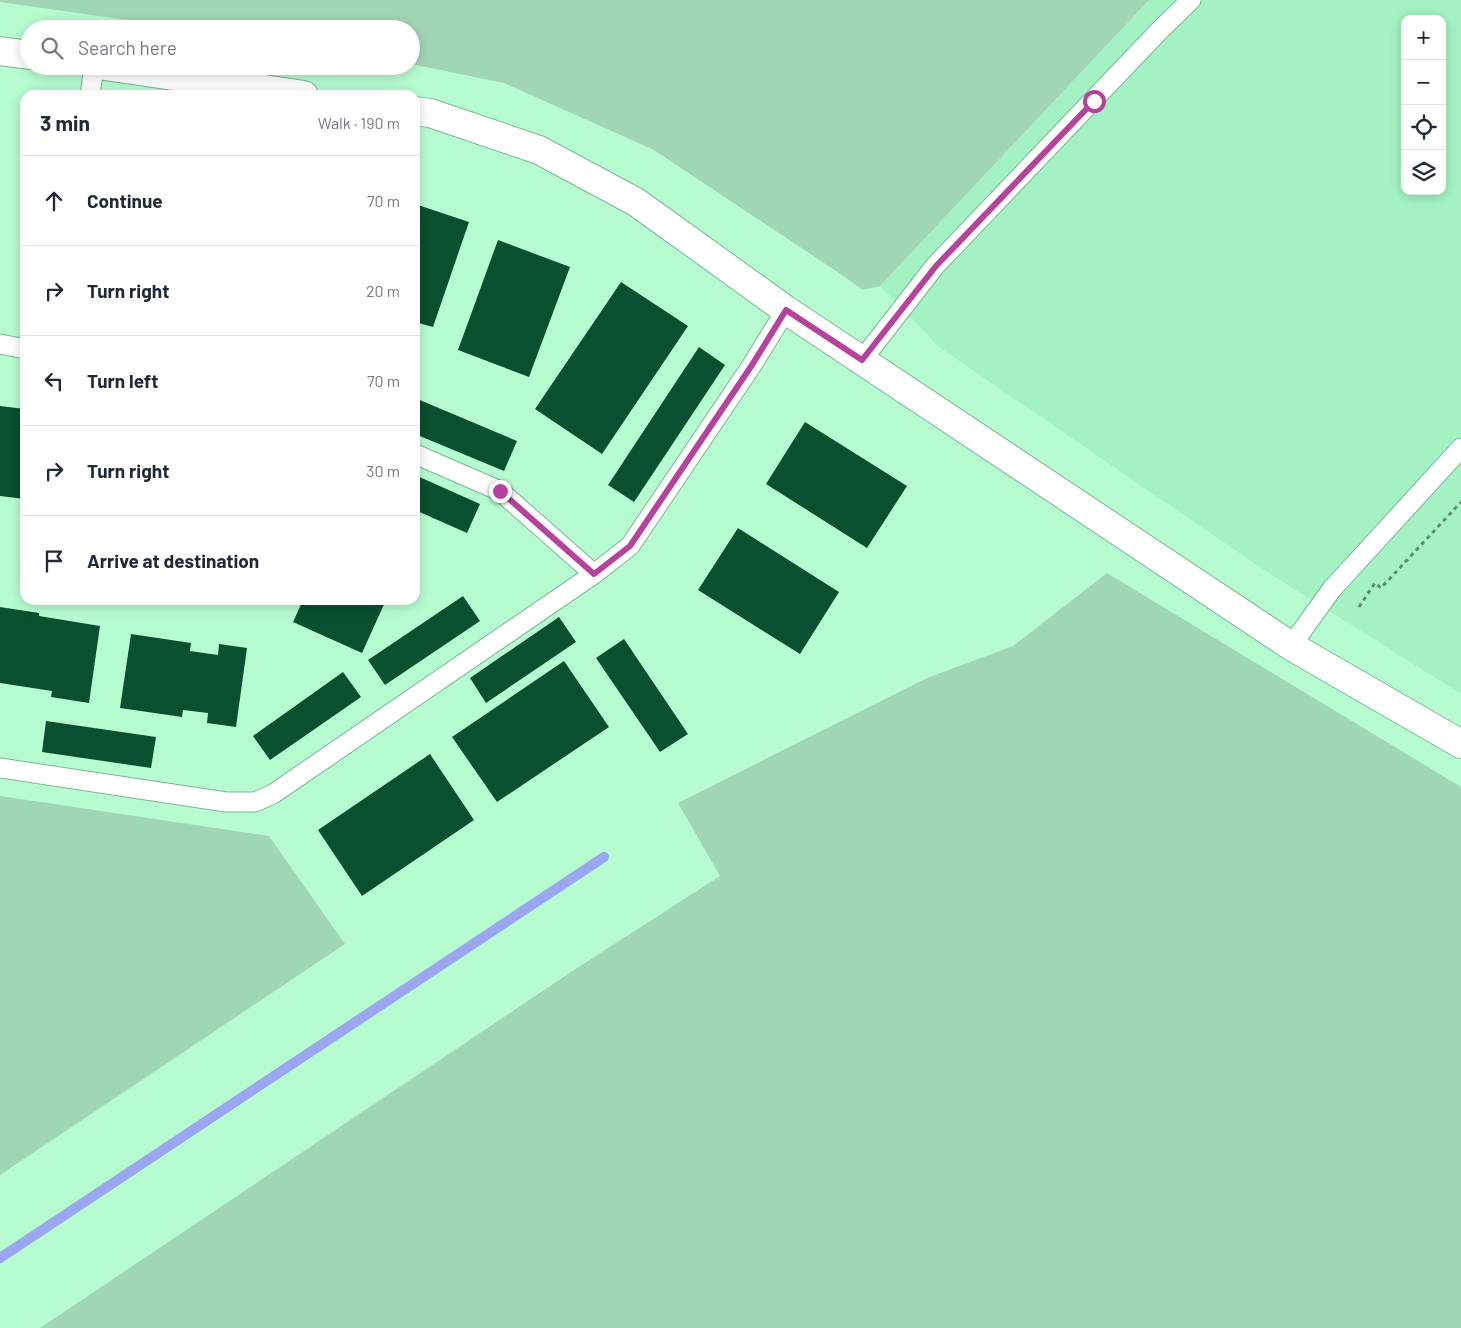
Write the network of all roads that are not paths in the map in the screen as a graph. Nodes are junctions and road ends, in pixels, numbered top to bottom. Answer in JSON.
{"nodes":[{"id":1,"x":1191,"y":0,"type":"edge"},
{"id":2,"x":0,"y":51,"type":"edge"},
{"id":3,"x":20,"y":54,"type":"edge"},
{"id":4,"x":93,"y":75,"type":"edge"},
{"id":5,"x":167,"y":75,"type":"edge"},
{"id":6,"x":91,"y":90,"type":"edge"},
{"id":7,"x":270,"y":90,"type":"edge"},
{"id":8,"x":420,"y":112,"type":"edge"},
{"id":9,"x":786,"y":310,"type":"junction"},
{"id":10,"x":0,"y":344,"type":"edge"},
{"id":11,"x":20,"y":348,"type":"edge"},
{"id":12,"x":862,"y":360,"type":"junction"},
{"id":13,"x":1461,"y":448,"type":"edge"},
{"id":14,"x":420,"y":456,"type":"edge"},
{"id":15,"x":594,"y":574,"type":"junction"},
{"id":16,"x":1291,"y":646,"type":"junction"},
{"id":17,"x":1461,"y":744,"type":"edge"},
{"id":18,"x":0,"y":768,"type":"edge"}],
"edges":[{"from":1,"to":12,"type":"lane"},
{"from":2,"to":3,"type":"street"},
{"from":4,"to":6,"type":"lane"},
{"from":5,"to":7,"type":"street"},
{"from":8,"to":9,"type":"street"},
{"from":9,"to":12,"type":"street"},
{"from":9,"to":15,"type":"lane"},
{"from":10,"to":11,"type":"lane"},
{"from":12,"to":16,"type":"street"},
{"from":13,"to":16,"type":"lane"},
{"from":14,"to":15,"type":"lane"},
{"from":15,"to":18,"type":"lane"},
{"from":16,"to":17,"type":"street"}]}
